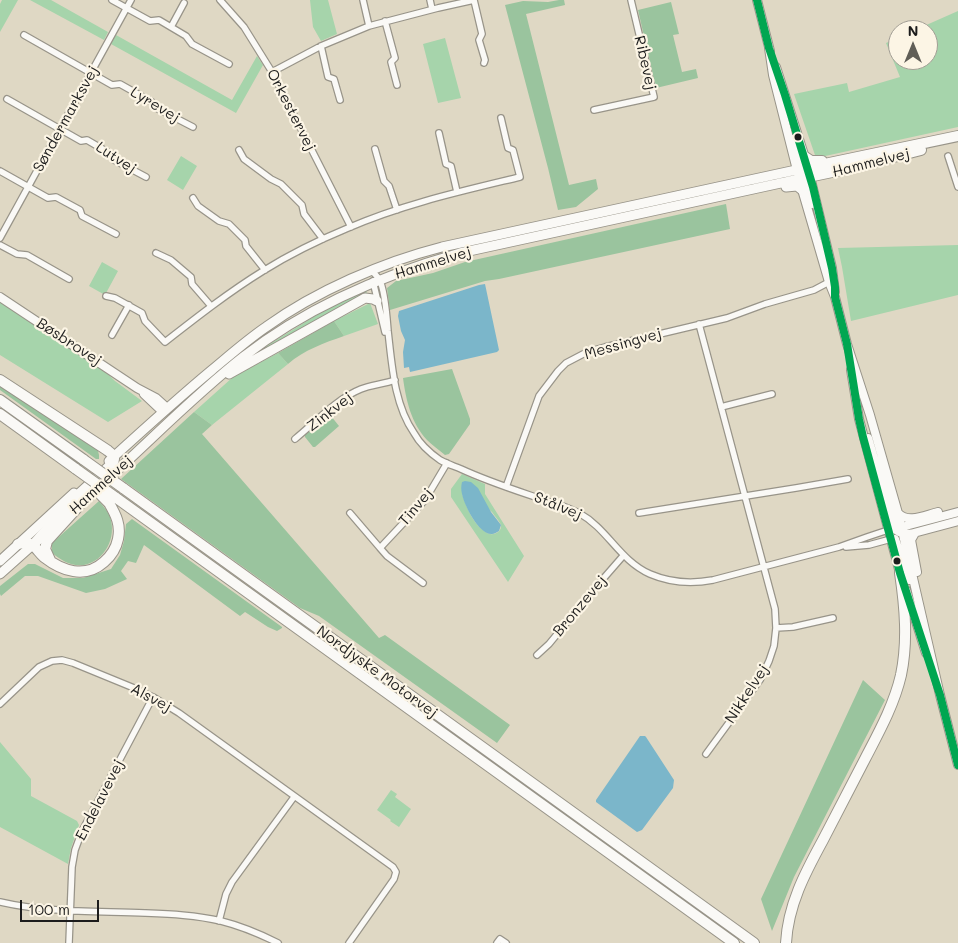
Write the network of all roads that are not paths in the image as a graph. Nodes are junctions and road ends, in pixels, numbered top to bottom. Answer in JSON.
{"nodes":[{"id":1,"x":112,"y":0,"type":"edge"},
{"id":2,"x":131,"y":0,"type":"edge"},
{"id":3,"x":220,"y":0,"type":"edge"},
{"id":4,"x":363,"y":0,"type":"edge"},
{"id":5,"x":430,"y":0,"type":"edge"},
{"id":6,"x":474,"y":0,"type":"edge"},
{"id":7,"x":631,"y":0,"type":"edge"},
{"id":8,"x":757,"y":0,"type":"edge"},
{"id":9,"x":184,"y":3,"type":"dead end"},
{"id":10,"x":126,"y":8,"type":"junction"},
{"id":11,"x":432,"y":9,"type":"junction"},
{"id":12,"x":385,"y":21,"type":"junction"},
{"id":13,"x":369,"y":26,"type":"junction"},
{"id":14,"x":171,"y":27,"type":"junction"},
{"id":15,"x":24,"y":35,"type":"dead end"},
{"id":16,"x":321,"y":46,"type":"junction"},
{"id":17,"x":769,"y":48,"type":"junction"},
{"id":18,"x":484,"y":63,"type":"dead end"},
{"id":19,"x":228,"y":64,"type":"dead end"},
{"id":20,"x":272,"y":72,"type":"junction"},
{"id":21,"x":90,"y":73,"type":"junction"},
{"id":22,"x":396,"y":85,"type":"dead end"},
{"id":23,"x":7,"y":99,"type":"dead end"},
{"id":24,"x":340,"y":100,"type":"dead end"},
{"id":25,"x":594,"y":110,"type":"dead end"},
{"id":26,"x":501,"y":118,"type":"dead end"},
{"id":27,"x":193,"y":127,"type":"dead end"},
{"id":28,"x":60,"y":130,"type":"junction"},
{"id":29,"x":439,"y":133,"type":"dead end"},
{"id":30,"x":958,"y":136,"type":"edge"},
{"id":31,"x":958,"y":140,"type":"edge"},
{"id":32,"x":374,"y":149,"type":"dead end"},
{"id":33,"x":239,"y":150,"type":"dead end"},
{"id":34,"x":948,"y":156,"type":"dead end"},
{"id":35,"x":0,"y":171,"type":"edge"},
{"id":36,"x":803,"y":174,"type":"junction"},
{"id":37,"x":146,"y":177,"type":"dead end"},
{"id":38,"x":28,"y":187,"type":"junction"},
{"id":39,"x":958,"y":187,"type":"edge"},
{"id":40,"x":457,"y":192,"type":"junction"},
{"id":41,"x":193,"y":198,"type":"dead end"},
{"id":42,"x":397,"y":210,"type":"junction"},
{"id":43,"x":351,"y":227,"type":"junction"},
{"id":44,"x":116,"y":234,"type":"dead end"},
{"id":45,"x":0,"y":238,"type":"edge"},
{"id":46,"x":323,"y":239,"type":"junction"},
{"id":47,"x":0,"y":245,"type":"edge"},
{"id":48,"x":156,"y":252,"type":"dead end"},
{"id":49,"x":265,"y":270,"type":"junction"},
{"id":50,"x":372,"y":270,"type":"junction"},
{"id":51,"x":69,"y":279,"type":"dead end"},
{"id":52,"x":377,"y":281,"type":"junction"},
{"id":53,"x":829,"y":282,"type":"junction"},
{"id":54,"x":106,"y":296,"type":"dead end"},
{"id":55,"x":0,"y":297,"type":"edge"},
{"id":56,"x":835,"y":297,"type":"junction"},
{"id":57,"x":378,"y":301,"type":"junction"},
{"id":58,"x":129,"y":305,"type":"junction"},
{"id":59,"x":211,"y":306,"type":"junction"},
{"id":60,"x":699,"y":324,"type":"junction"},
{"id":61,"x":112,"y":335,"type":"dead end"},
{"id":62,"x":847,"y":344,"type":"junction"},
{"id":63,"x":390,"y":351,"type":"junction"},
{"id":64,"x":0,"y":380,"type":"edge"},
{"id":65,"x":395,"y":380,"type":"junction"},
{"id":66,"x":211,"y":384,"type":"junction"},
{"id":67,"x":772,"y":394,"type":"dead end"},
{"id":68,"x":0,"y":400,"type":"edge"},
{"id":69,"x":721,"y":407,"type":"junction"},
{"id":70,"x":166,"y":411,"type":"junction"},
{"id":71,"x":181,"y":412,"type":"junction"},
{"id":72,"x":0,"y":415,"type":"edge"},
{"id":73,"x":295,"y":439,"type":"dead end"},
{"id":74,"x":114,"y":456,"type":"junction"},
{"id":75,"x":447,"y":463,"type":"junction"},
{"id":76,"x":115,"y":472,"type":"junction"},
{"id":77,"x":848,"y":479,"type":"dead end"},
{"id":78,"x":506,"y":487,"type":"junction"},
{"id":79,"x":744,"y":496,"type":"junction"},
{"id":80,"x":112,"y":500,"type":"junction"},
{"id":81,"x":958,"y":507,"type":"edge"},
{"id":82,"x":77,"y":508,"type":"junction"},
{"id":83,"x":958,"y":512,"type":"edge"},
{"id":84,"x":350,"y":513,"type":"dead end"},
{"id":85,"x":639,"y":513,"type":"dead end"},
{"id":86,"x":898,"y":513,"type":"junction"},
{"id":87,"x":958,"y":521,"type":"edge"},
{"id":88,"x":894,"y":533,"type":"junction"},
{"id":89,"x":914,"y":533,"type":"junction"},
{"id":90,"x":18,"y":544,"type":"junction"},
{"id":91,"x":33,"y":544,"type":"junction"},
{"id":92,"x":380,"y":548,"type":"junction"},
{"id":93,"x":839,"y":548,"type":"junction"},
{"id":94,"x":623,"y":556,"type":"junction"},
{"id":95,"x":0,"y":561,"type":"edge"},
{"id":96,"x":52,"y":563,"type":"junction"},
{"id":97,"x":763,"y":568,"type":"junction"},
{"id":98,"x":900,"y":573,"type":"junction"},
{"id":99,"x":0,"y":574,"type":"edge"},
{"id":100,"x":423,"y":583,"type":"dead end"},
{"id":101,"x":833,"y":618,"type":"dead end"},
{"id":102,"x":923,"y":620,"type":"junction"},
{"id":103,"x":776,"y":628,"type":"junction"},
{"id":104,"x":536,"y":655,"type":"dead end"},
{"id":105,"x":940,"y":695,"type":"junction"},
{"id":106,"x":153,"y":697,"type":"junction"},
{"id":107,"x":0,"y":704,"type":"edge"},
{"id":108,"x":706,"y":754,"type":"dead end"},
{"id":109,"x":958,"y":765,"type":"edge"},
{"id":110,"x":294,"y":797,"type":"junction"},
{"id":111,"x":0,"y":902,"type":"edge"},
{"id":112,"x":70,"y":910,"type":"junction"},
{"id":113,"x":219,"y":921,"type":"junction"},
{"id":114,"x":69,"y":943,"type":"edge"},
{"id":115,"x":278,"y":943,"type":"edge"},
{"id":116,"x":349,"y":943,"type":"edge"},
{"id":117,"x":497,"y":943,"type":"edge"},
{"id":118,"x":506,"y":943,"type":"edge"},
{"id":119,"x":734,"y":943,"type":"edge"},
{"id":120,"x":754,"y":943,"type":"edge"},
{"id":121,"x":786,"y":943,"type":"edge"}],
"edges":[{"from":1,"to":10,"type":"street"},
{"from":2,"to":10,"type":"street","name":"Søndermarksvej"},
{"from":3,"to":20,"type":"street","name":"Orkestervej"},
{"from":4,"to":13,"type":"street"},
{"from":5,"to":11,"type":"street"},
{"from":6,"to":11,"type":"street"},
{"from":6,"to":18,"type":"street"},
{"from":7,"to":25,"type":"street","name":"Ribevej"},
{"from":8,"to":17,"type":"main road"},
{"from":9,"to":14,"type":"street"},
{"from":10,"to":14,"type":"street"},
{"from":10,"to":21,"type":"street","name":"Søndermarksvej"},
{"from":11,"to":12,"type":"street"},
{"from":12,"to":13,"type":"street"},
{"from":12,"to":22,"type":"street"},
{"from":13,"to":16,"type":"street"},
{"from":14,"to":19,"type":"street"},
{"from":15,"to":21,"type":"street","name":"Lyrevej"},
{"from":16,"to":20,"type":"street"},
{"from":16,"to":24,"type":"street"},
{"from":17,"to":36,"type":"main road"},
{"from":17,"to":36,"type":"main road"},
{"from":20,"to":43,"type":"street","name":"Orkestervej"},
{"from":21,"to":27,"type":"street","name":"Lyrevej"},
{"from":21,"to":28,"type":"street","name":"Søndermarksvej"},
{"from":23,"to":28,"type":"street","name":"Lutvej"},
{"from":26,"to":40,"type":"street"},
{"from":28,"to":37,"type":"street","name":"Lutvej"},
{"from":28,"to":38,"type":"street","name":"Søndermarksvej"},
{"from":29,"to":40,"type":"street"},
{"from":30,"to":36,"type":"highway","name":"Hammelvej"},
{"from":31,"to":36,"type":"highway","name":"Hammelvej"},
{"from":32,"to":42,"type":"street"},
{"from":33,"to":46,"type":"street"},
{"from":34,"to":39,"type":"street"},
{"from":35,"to":38,"type":"street"},
{"from":36,"to":50,"type":"main road","name":"Hammelvej"},
{"from":36,"to":52,"type":"main road","name":"Hammelvej"},
{"from":36,"to":53,"type":"main road"},
{"from":36,"to":56,"type":"main road"},
{"from":38,"to":44,"type":"street"},
{"from":38,"to":45,"type":"street","name":"Søndermarksvej"},
{"from":40,"to":42,"type":"street"},
{"from":41,"to":49,"type":"street"},
{"from":42,"to":43,"type":"street"},
{"from":43,"to":46,"type":"street"},
{"from":46,"to":49,"type":"street"},
{"from":47,"to":51,"type":"street"},
{"from":48,"to":59,"type":"street"},
{"from":49,"to":59,"type":"street"},
{"from":50,"to":52,"type":"street","name":"Stålvej"},
{"from":50,"to":70,"type":"main road","name":"Hammelvej"},
{"from":52,"to":57,"type":"street","name":"Stålvej"},
{"from":52,"to":63,"type":"street","name":"Stålvej"},
{"from":52,"to":66,"type":"main road","name":"Hammelvej"},
{"from":53,"to":56,"type":"main road"},
{"from":53,"to":60,"type":"street","name":"Messingvej"},
{"from":54,"to":58,"type":"street"},
{"from":55,"to":70,"type":"main road","name":"Bøsbrovej"},
{"from":56,"to":62,"type":"main road"},
{"from":57,"to":63,"type":"street","name":"Stålvej"},
{"from":57,"to":66,"type":"main road"},
{"from":58,"to":59,"type":"street"},
{"from":58,"to":61,"type":"street"},
{"from":60,"to":69,"type":"street"},
{"from":60,"to":78,"type":"street","name":"Messingvej"},
{"from":62,"to":86,"type":"main road"},
{"from":62,"to":88,"type":"main road"},
{"from":63,"to":65,"type":"street","name":"Stålvej"},
{"from":64,"to":74,"type":"highway"},
{"from":65,"to":73,"type":"street","name":"Zinkvej"},
{"from":65,"to":75,"type":"street","name":"Stålvej"},
{"from":66,"to":71,"type":"main road","name":"Hammelvej"},
{"from":67,"to":69,"type":"street"},
{"from":68,"to":120,"type":"highway","name":"Nordjyske Motorvej","bridge":true},
{"from":69,"to":79,"type":"street"},
{"from":70,"to":71,"type":"main road"},
{"from":70,"to":74,"type":"main road","name":"Hammelvej"},
{"from":70,"to":76,"type":"main road"},
{"from":71,"to":76,"type":"main road","name":"Hammelvej"},
{"from":72,"to":80,"type":"highway","bridge":true},
{"from":74,"to":90,"type":"main road","name":"Hammelvej"},
{"from":74,"to":91,"type":"highway"},
{"from":75,"to":78,"type":"street","name":"Stålvej"},
{"from":75,"to":92,"type":"street","name":"Tinvej"},
{"from":76,"to":82,"type":"main road","name":"Hammelvej"},
{"from":77,"to":79,"type":"street"},
{"from":78,"to":94,"type":"street","name":"Stålvej"},
{"from":79,"to":85,"type":"street"},
{"from":79,"to":97,"type":"street"},
{"from":80,"to":96,"type":"highway"},
{"from":80,"to":119,"type":"highway","name":"Nordjyske Motorvej"},
{"from":81,"to":86,"type":"main road"},
{"from":82,"to":91,"type":"main road","name":"Hammelvej"},
{"from":82,"to":96,"type":"highway"},
{"from":83,"to":88,"type":"main road"},
{"from":84,"to":92,"type":"street"},
{"from":86,"to":88,"type":"main road"},
{"from":87,"to":89,"type":"main road"},
{"from":88,"to":89,"type":"main road"},
{"from":88,"to":93,"type":"street","name":"Stålvej"},
{"from":88,"to":93,"type":"street","name":"Stålvej"},
{"from":88,"to":98,"type":"main road"},
{"from":88,"to":102,"type":"main road"},
{"from":89,"to":102,"type":"main road"},
{"from":90,"to":91,"type":"highway"},
{"from":90,"to":95,"type":"main road","name":"Hammelvej"},
{"from":91,"to":96,"type":"highway"},
{"from":91,"to":99,"type":"main road","name":"Hammelvej"},
{"from":92,"to":100,"type":"street"},
{"from":93,"to":97,"type":"street","name":"Stålvej"},
{"from":94,"to":97,"type":"street","name":"Stålvej"},
{"from":94,"to":104,"type":"street","name":"Bronzevej"},
{"from":97,"to":103,"type":"street","name":"Nikkelvej"},
{"from":98,"to":105,"type":"main road"},
{"from":98,"to":121,"type":"highway"},
{"from":101,"to":103,"type":"street"},
{"from":102,"to":105,"type":"main road"},
{"from":103,"to":108,"type":"street","name":"Nikkelvej"},
{"from":105,"to":109,"type":"main road"},
{"from":106,"to":107,"type":"street","name":"Alsvej"},
{"from":106,"to":110,"type":"street","name":"Alsvej"},
{"from":106,"to":112,"type":"street","name":"Endelavevej"},
{"from":110,"to":113,"type":"street"},
{"from":110,"to":116,"type":"street","name":"Alsvej"},
{"from":111,"to":112,"type":"street"},
{"from":112,"to":113,"type":"street"},
{"from":112,"to":114,"type":"street","name":"Endelavevej"},
{"from":113,"to":115,"type":"street"},
{"from":117,"to":118,"type":"street"}]}
